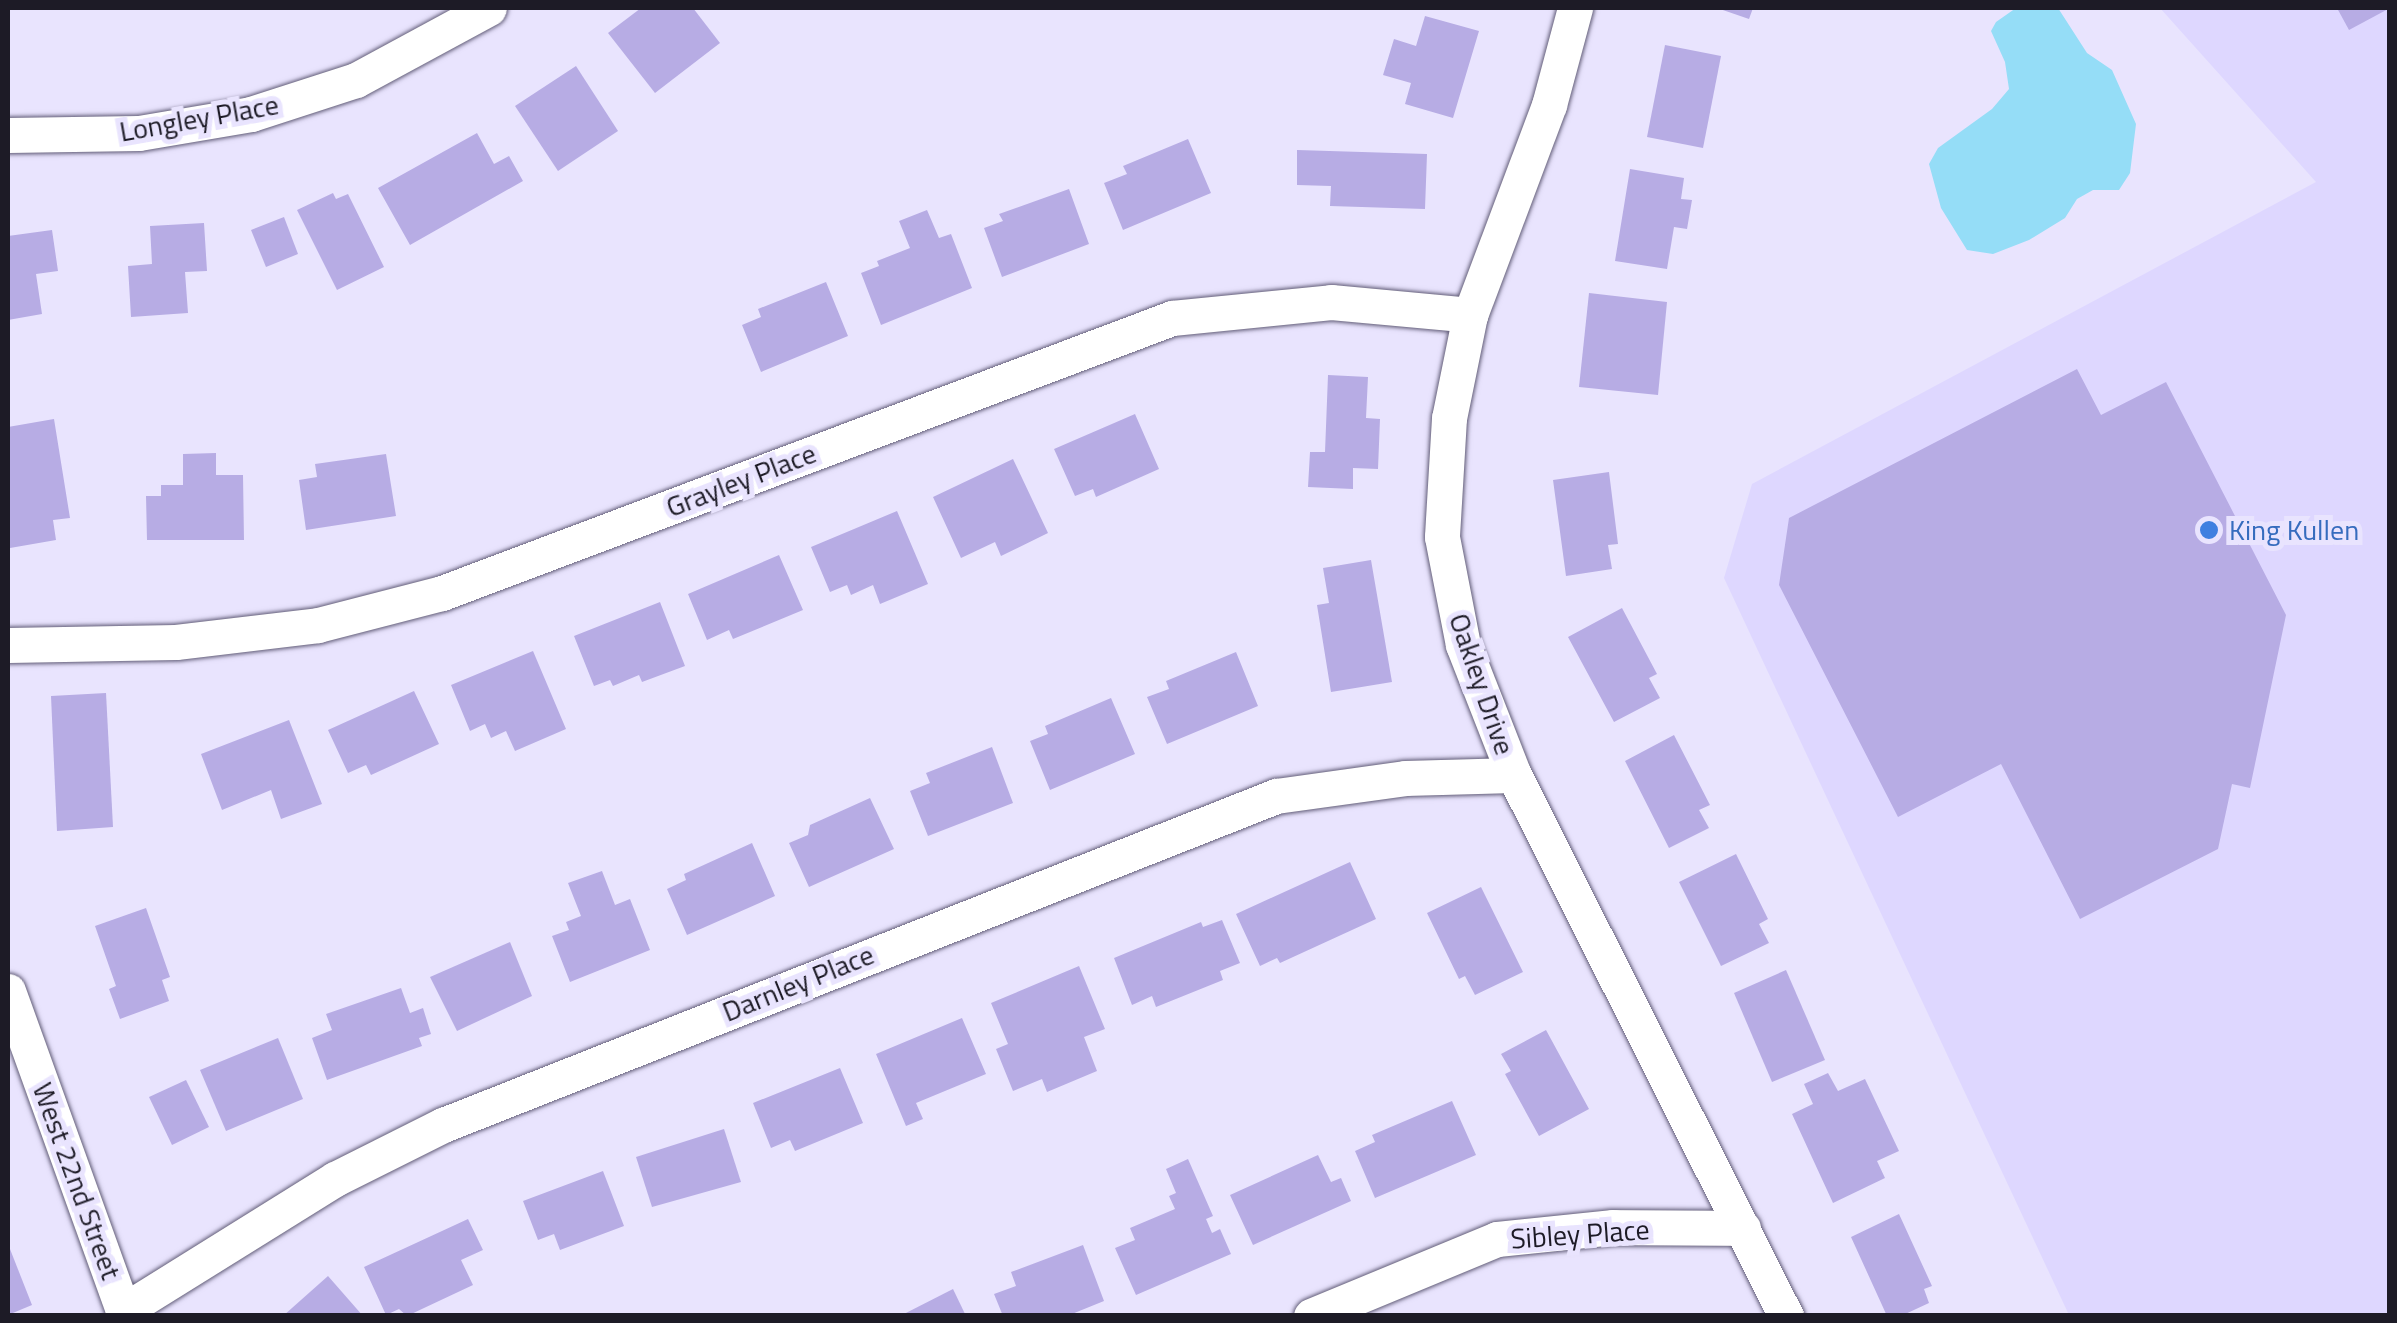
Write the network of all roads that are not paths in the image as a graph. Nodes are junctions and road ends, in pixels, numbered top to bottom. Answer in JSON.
{"nodes":[{"id":1,"x":489,"y":8,"type":"edge"},
{"id":2,"x":1575,"y":8,"type":"edge"},
{"id":3,"x":8,"y":135,"type":"edge"},
{"id":4,"x":1470,"y":316,"type":"junction"},
{"id":5,"x":8,"y":646,"type":"edge"},
{"id":6,"x":1514,"y":775,"type":"junction"},
{"id":7,"x":8,"y":990,"type":"edge"},
{"id":8,"x":1743,"y":1228,"type":"junction"},
{"id":9,"x":124,"y":1313,"type":"edge"},
{"id":10,"x":1311,"y":1316,"type":"edge"},
{"id":11,"x":1786,"y":1316,"type":"edge"}],
"edges":[{"from":1,"to":3,"type":"street","name":"Longley Place"},
{"from":2,"to":4,"type":"street","name":"Oakley Drive"},
{"from":4,"to":5,"type":"street","name":"Grayley Place"},
{"from":4,"to":6,"type":"street","name":"Oakley Drive"},
{"from":6,"to":8,"type":"street","name":"Oakley Drive"},
{"from":6,"to":9,"type":"street","name":"Darnley Place"},
{"from":7,"to":9,"type":"street","name":"West 22nd Street"},
{"from":8,"to":10,"type":"street","name":"Sibley Place"},
{"from":8,"to":11,"type":"street","name":"Oakley Drive"}]}
